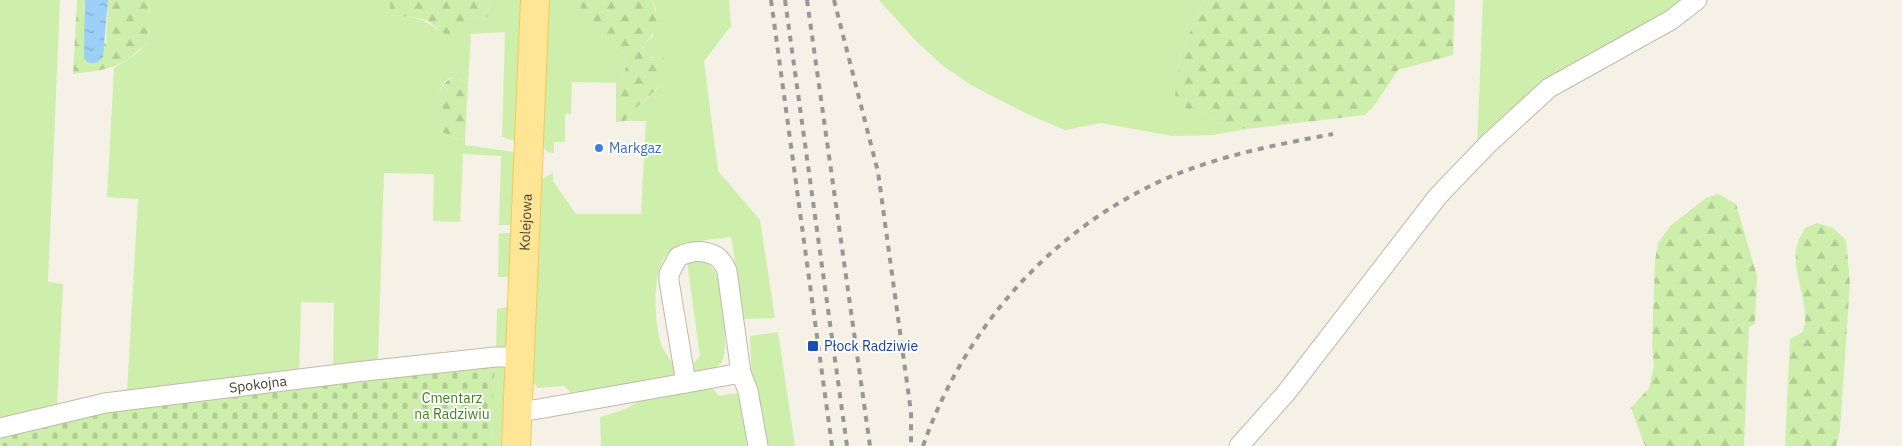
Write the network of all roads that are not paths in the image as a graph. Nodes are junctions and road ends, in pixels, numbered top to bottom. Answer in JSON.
{"nodes":[{"id":1,"x":535,"y":0,"type":"edge"},
{"id":2,"x":1697,"y":0,"type":"edge"},
{"id":3,"x":520,"y":357,"type":"junction"},
{"id":4,"x":741,"y":373,"type":"junction"},
{"id":5,"x":686,"y":383,"type":"junction"},
{"id":6,"x":518,"y":410,"type":"junction"},
{"id":7,"x":0,"y":428,"type":"edge"},
{"id":8,"x":516,"y":446,"type":"edge"},
{"id":9,"x":758,"y":446,"type":"edge"},
{"id":10,"x":1239,"y":446,"type":"edge"}],
"edges":[{"from":1,"to":3,"type":"main road","name":"Kolejowa"},
{"from":2,"to":10,"type":"street"},
{"from":3,"to":6,"type":"main road","name":"Kolejowa"},
{"from":3,"to":7,"type":"street","name":"Spokojna"},
{"from":4,"to":5,"type":"street"},
{"from":4,"to":5,"type":"street"},
{"from":4,"to":9,"type":"street"},
{"from":5,"to":6,"type":"street"},
{"from":6,"to":8,"type":"main road","name":"Kolejowa"}]}
